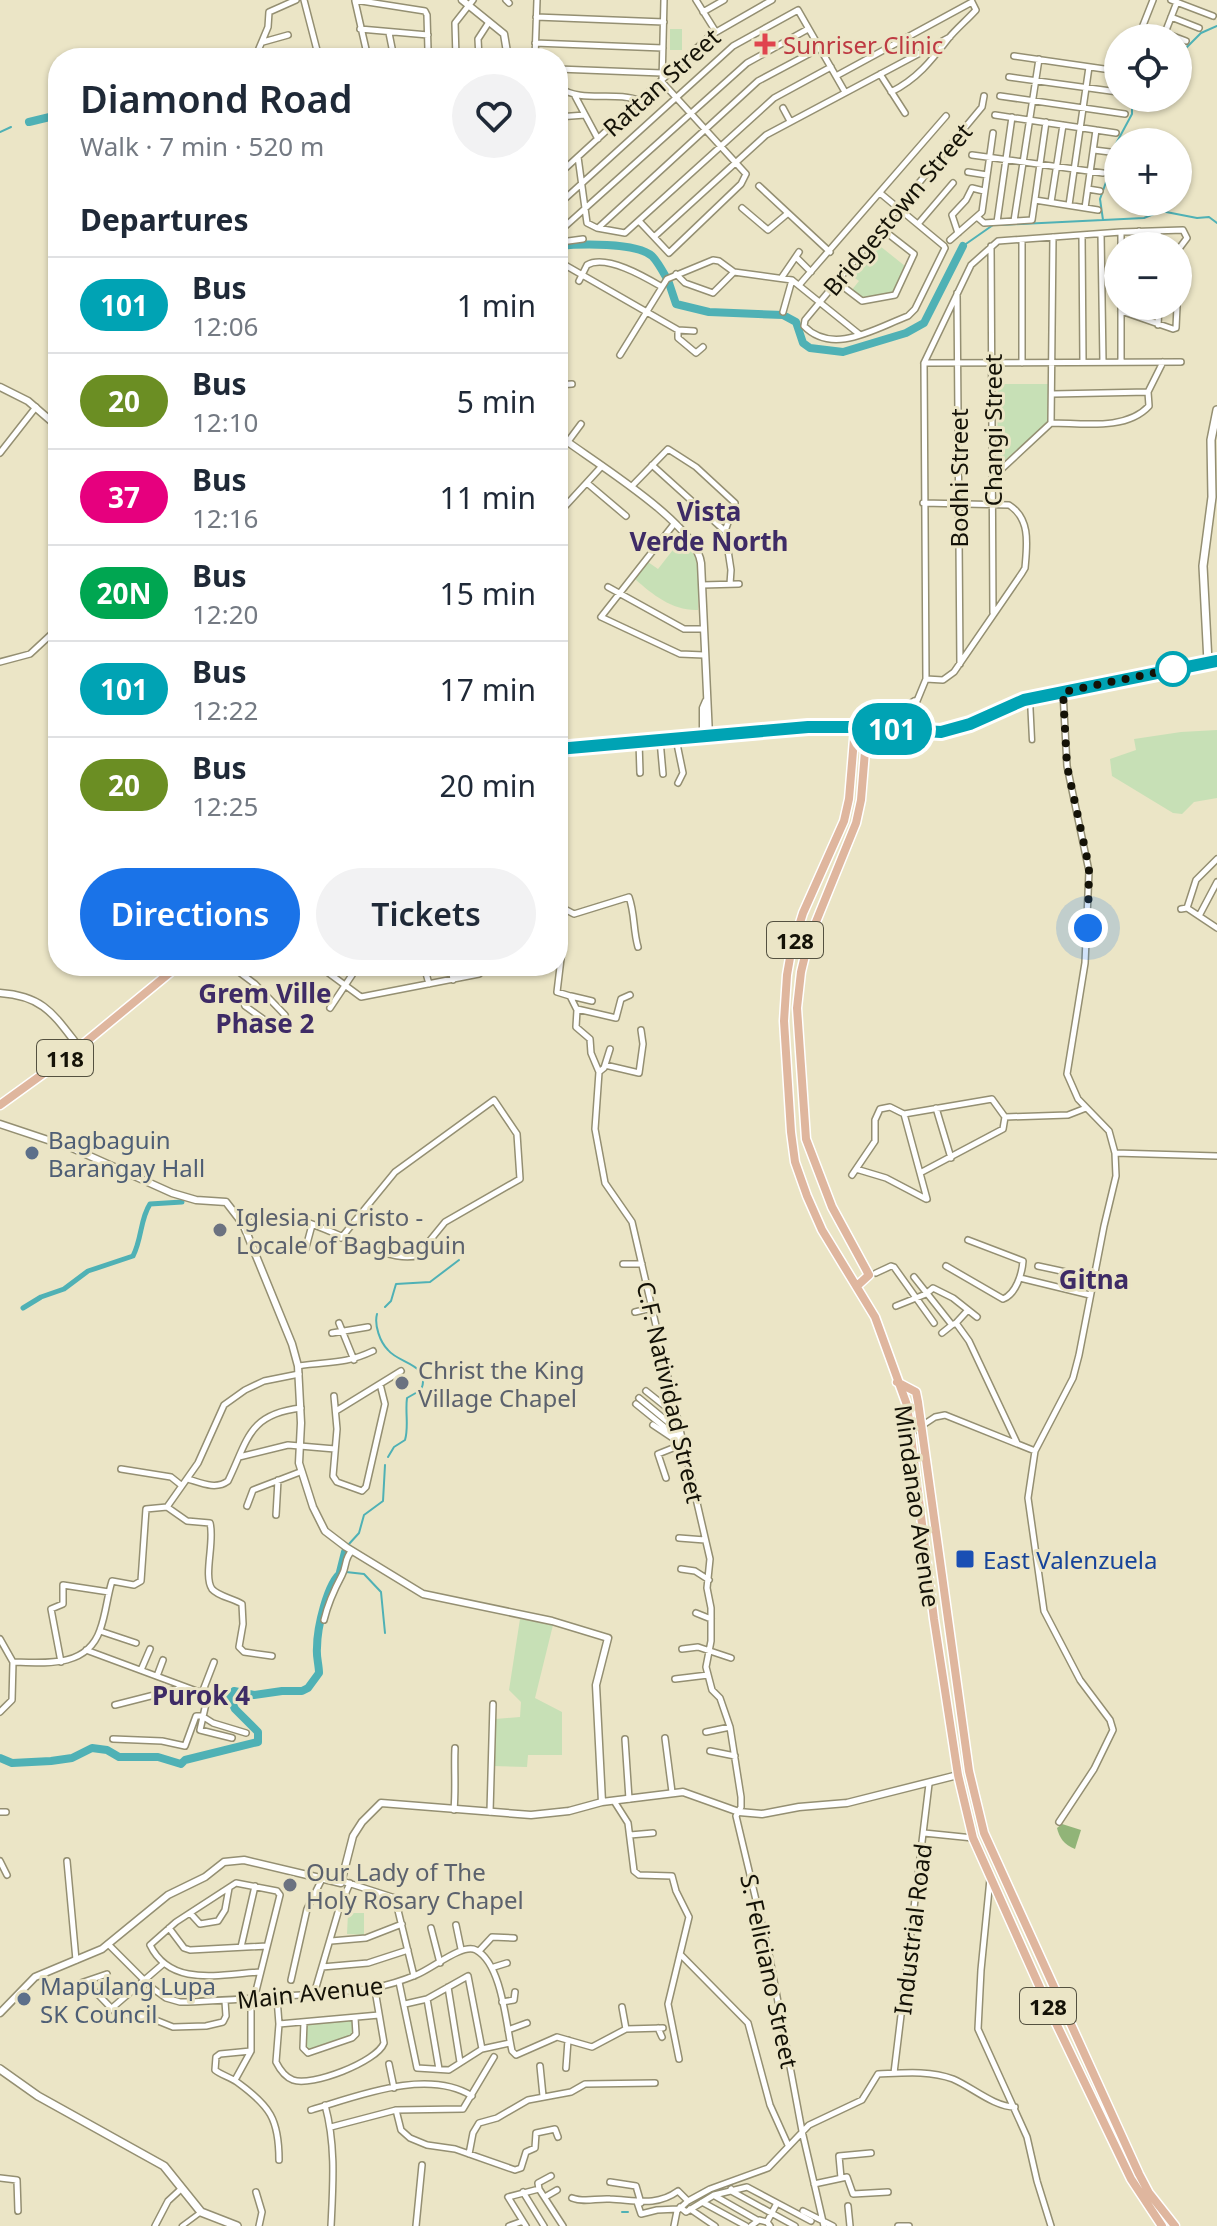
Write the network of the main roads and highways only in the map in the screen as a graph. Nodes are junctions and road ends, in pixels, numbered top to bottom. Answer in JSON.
{"nodes":[{"id":1,"x":1217,"y":410,"type":"edge"},
{"id":2,"x":1214,"y":441,"type":"edge"},
{"id":3,"x":1213,"y":515,"type":"edge"},
{"id":4,"x":1213,"y":662,"type":"edge"},
{"id":5,"x":855,"y":730,"type":"junction"},
{"id":6,"x":866,"y":732,"type":"junction"},
{"id":7,"x":568,"y":748,"type":"edge"},
{"id":8,"x":817,"y":884,"type":"junction"},
{"id":9,"x":829,"y":889,"type":"junction"},
{"id":10,"x":166,"y":976,"type":"edge"},
{"id":11,"x":0,"y":1105,"type":"edge"},
{"id":12,"x":812,"y":1157,"type":"junction"},
{"id":13,"x":795,"y":1162,"type":"junction"},
{"id":14,"x":857,"y":1286,"type":"junction"},
{"id":15,"x":897,"y":1382,"type":"junction"},
{"id":16,"x":932,"y":1497,"type":"junction"},
{"id":17,"x":919,"y":1498,"type":"junction"},
{"id":18,"x":953,"y":1654,"type":"junction"},
{"id":19,"x":940,"y":1657,"type":"junction"},
{"id":20,"x":0,"y":2069,"type":"edge"},
{"id":21,"x":237,"y":2226,"type":"edge"},
{"id":22,"x":1162,"y":2226,"type":"edge"},
{"id":23,"x":1175,"y":2226,"type":"edge"}],
"edges":[{"from":1,"to":2,"type":"main road"},
{"from":2,"to":3,"type":"main road"},
{"from":3,"to":4,"type":"main road"},
{"from":4,"to":6,"type":"main road"},
{"from":5,"to":6,"type":"main road"},
{"from":5,"to":7,"type":"main road"},
{"from":5,"to":8,"type":"main road","name":"Mindanao Avenue","number":"128"},
{"from":6,"to":9,"type":"main road","number":"128"},
{"from":8,"to":9,"type":"main road"},
{"from":8,"to":13,"type":"main road","name":"Mindanao Avenue","number":"128"},
{"from":9,"to":12,"type":"main road","number":"128"},
{"from":10,"to":11,"type":"main road","number":"118"},
{"from":12,"to":13,"type":"main road"},
{"from":12,"to":14,"type":"main road","number":"128"},
{"from":13,"to":14,"type":"main road","name":"Mindanao Avenue","number":"128"},
{"from":14,"to":15,"type":"main road","name":"Mindanao Avenue","number":"128"},
{"from":15,"to":16,"type":"main road","name":"Mindanao Avenue","number":"128"},
{"from":15,"to":17,"type":"main road","name":"Mindanao Avenue","number":"128"},
{"from":16,"to":17,"type":"main road"},
{"from":16,"to":18,"type":"main road","name":"Mindanao Avenue","number":"128"},
{"from":17,"to":19,"type":"main road","name":"Mindanao Avenue","number":"128"},
{"from":18,"to":19,"type":"main road"},
{"from":18,"to":23,"type":"main road","name":"Mindanao Avenue","number":"128"},
{"from":19,"to":22,"type":"main road","name":"Mindanao Avenue","number":"128"},
{"from":20,"to":21,"type":"main road"}]}
